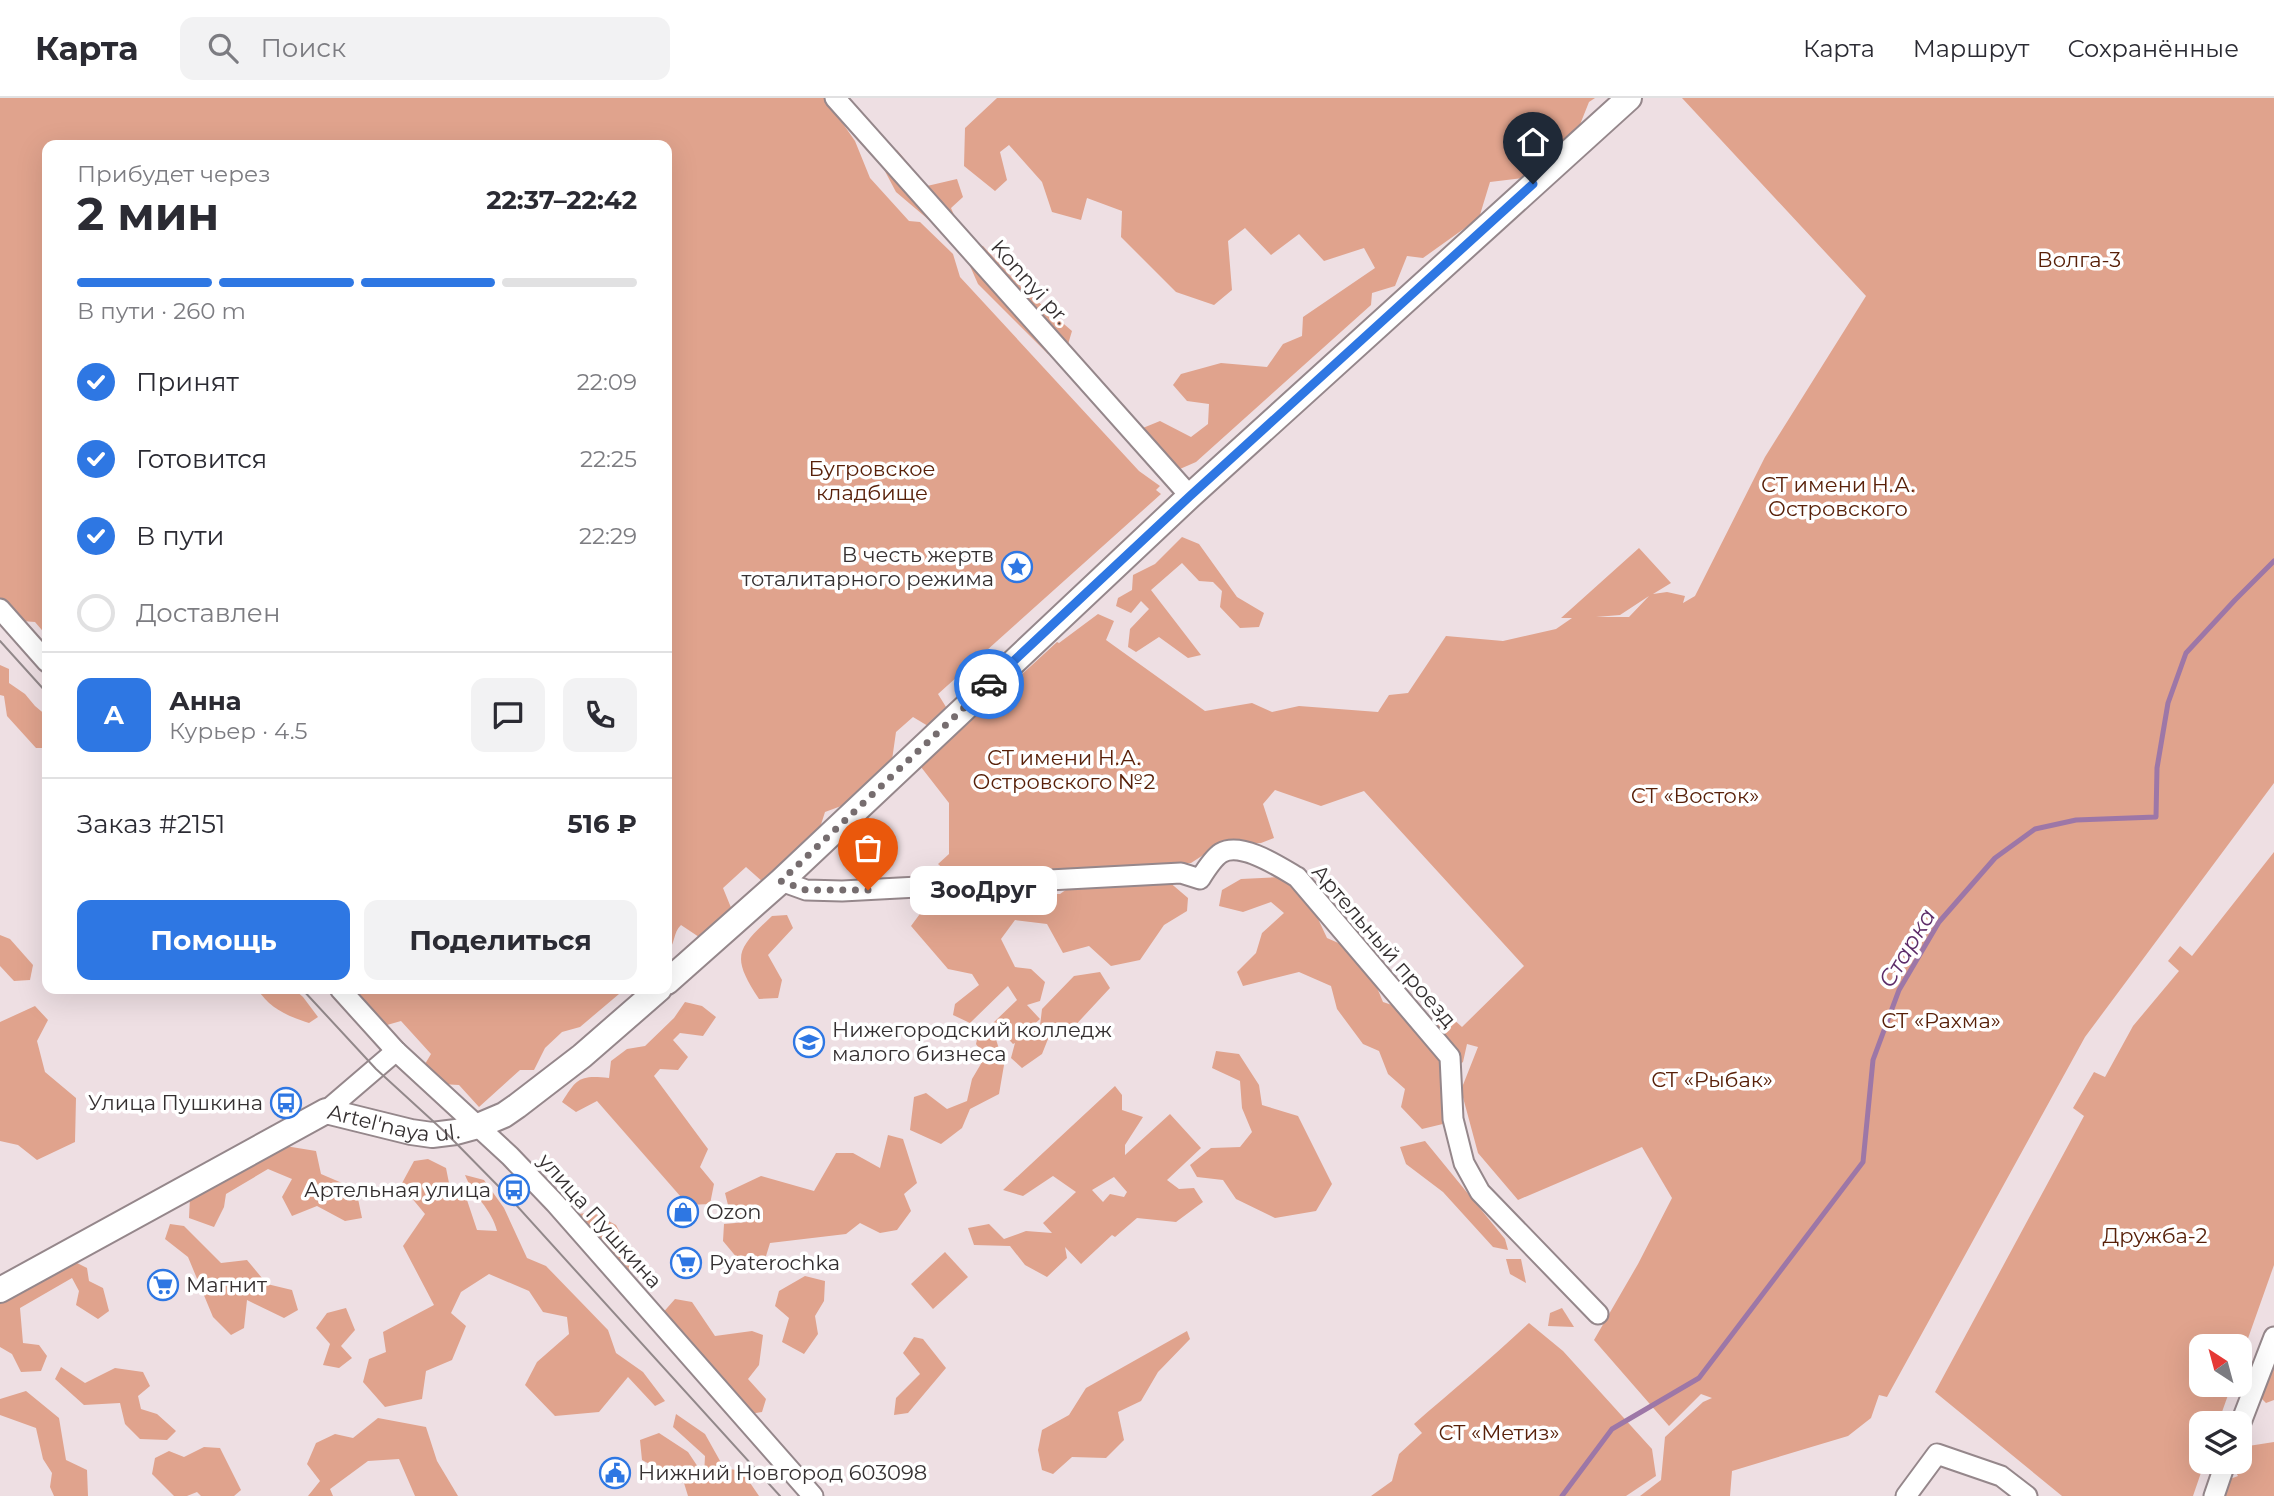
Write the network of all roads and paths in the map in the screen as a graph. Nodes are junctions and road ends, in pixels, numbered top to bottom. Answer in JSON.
{"nodes":[{"id":1,"x":835,"y":98,"type":"edge"},
{"id":2,"x":1629,"y":98,"type":"edge"},
{"id":3,"x":1190,"y":496,"type":"junction"},
{"id":4,"x":0,"y":609,"type":"edge"},
{"id":5,"x":42,"y":656,"type":"edge"},
{"id":6,"x":781,"y":881,"type":"junction"},
{"id":7,"x":672,"y":978,"type":"edge"},
{"id":8,"x":345,"y":994,"type":"edge"},
{"id":9,"x":653,"y":994,"type":"edge"},
{"id":10,"x":396,"y":1051,"type":"junction"},
{"id":11,"x":351,"y":1091,"type":"junction"},
{"id":12,"x":326,"y":1111,"type":"junction"},
{"id":13,"x":370,"y":1122,"type":"junction"},
{"id":14,"x":478,"y":1126,"type":"junction"},
{"id":15,"x":0,"y":1290,"type":"edge"},
{"id":16,"x":1598,"y":1314,"type":"dead end"},
{"id":17,"x":2274,"y":1337,"type":"edge"},
{"id":18,"x":2245,"y":1411,"type":"edge"},
{"id":19,"x":2222,"y":1474,"type":"edge"},
{"id":20,"x":813,"y":1496,"type":"edge"},
{"id":21,"x":1906,"y":1496,"type":"edge"},
{"id":22,"x":2028,"y":1496,"type":"edge"},
{"id":23,"x":2214,"y":1496,"type":"edge"}],
"edges":[{"from":1,"to":3,"type":"street","name":"Konnyi pr."},
{"from":2,"to":3,"type":"street"},
{"from":3,"to":6,"type":"street"},
{"from":4,"to":5,"type":"street"},
{"from":6,"to":7,"type":"street"},
{"from":6,"to":16,"type":"street","name":"Артельный проезд"},
{"from":8,"to":10,"type":"street","name":"улица Пушкина"},
{"from":9,"to":14,"type":"street","name":"Artel'naya ul."},
{"from":10,"to":11,"type":"street"},
{"from":10,"to":14,"type":"street","name":"улица Пушкина"},
{"from":11,"to":12,"type":"street"},
{"from":11,"to":13,"type":"street"},
{"from":12,"to":13,"type":"street","name":"Artel'naya ul."},
{"from":12,"to":15,"type":"street","name":"Artel'naya ul."},
{"from":13,"to":14,"type":"street","name":"Artel'naya ul."},
{"from":14,"to":20,"type":"street","name":"улица Пушкина"},
{"from":17,"to":18,"type":"street"},
{"from":19,"to":23,"type":"street"},
{"from":21,"to":22,"type":"street"}]}
